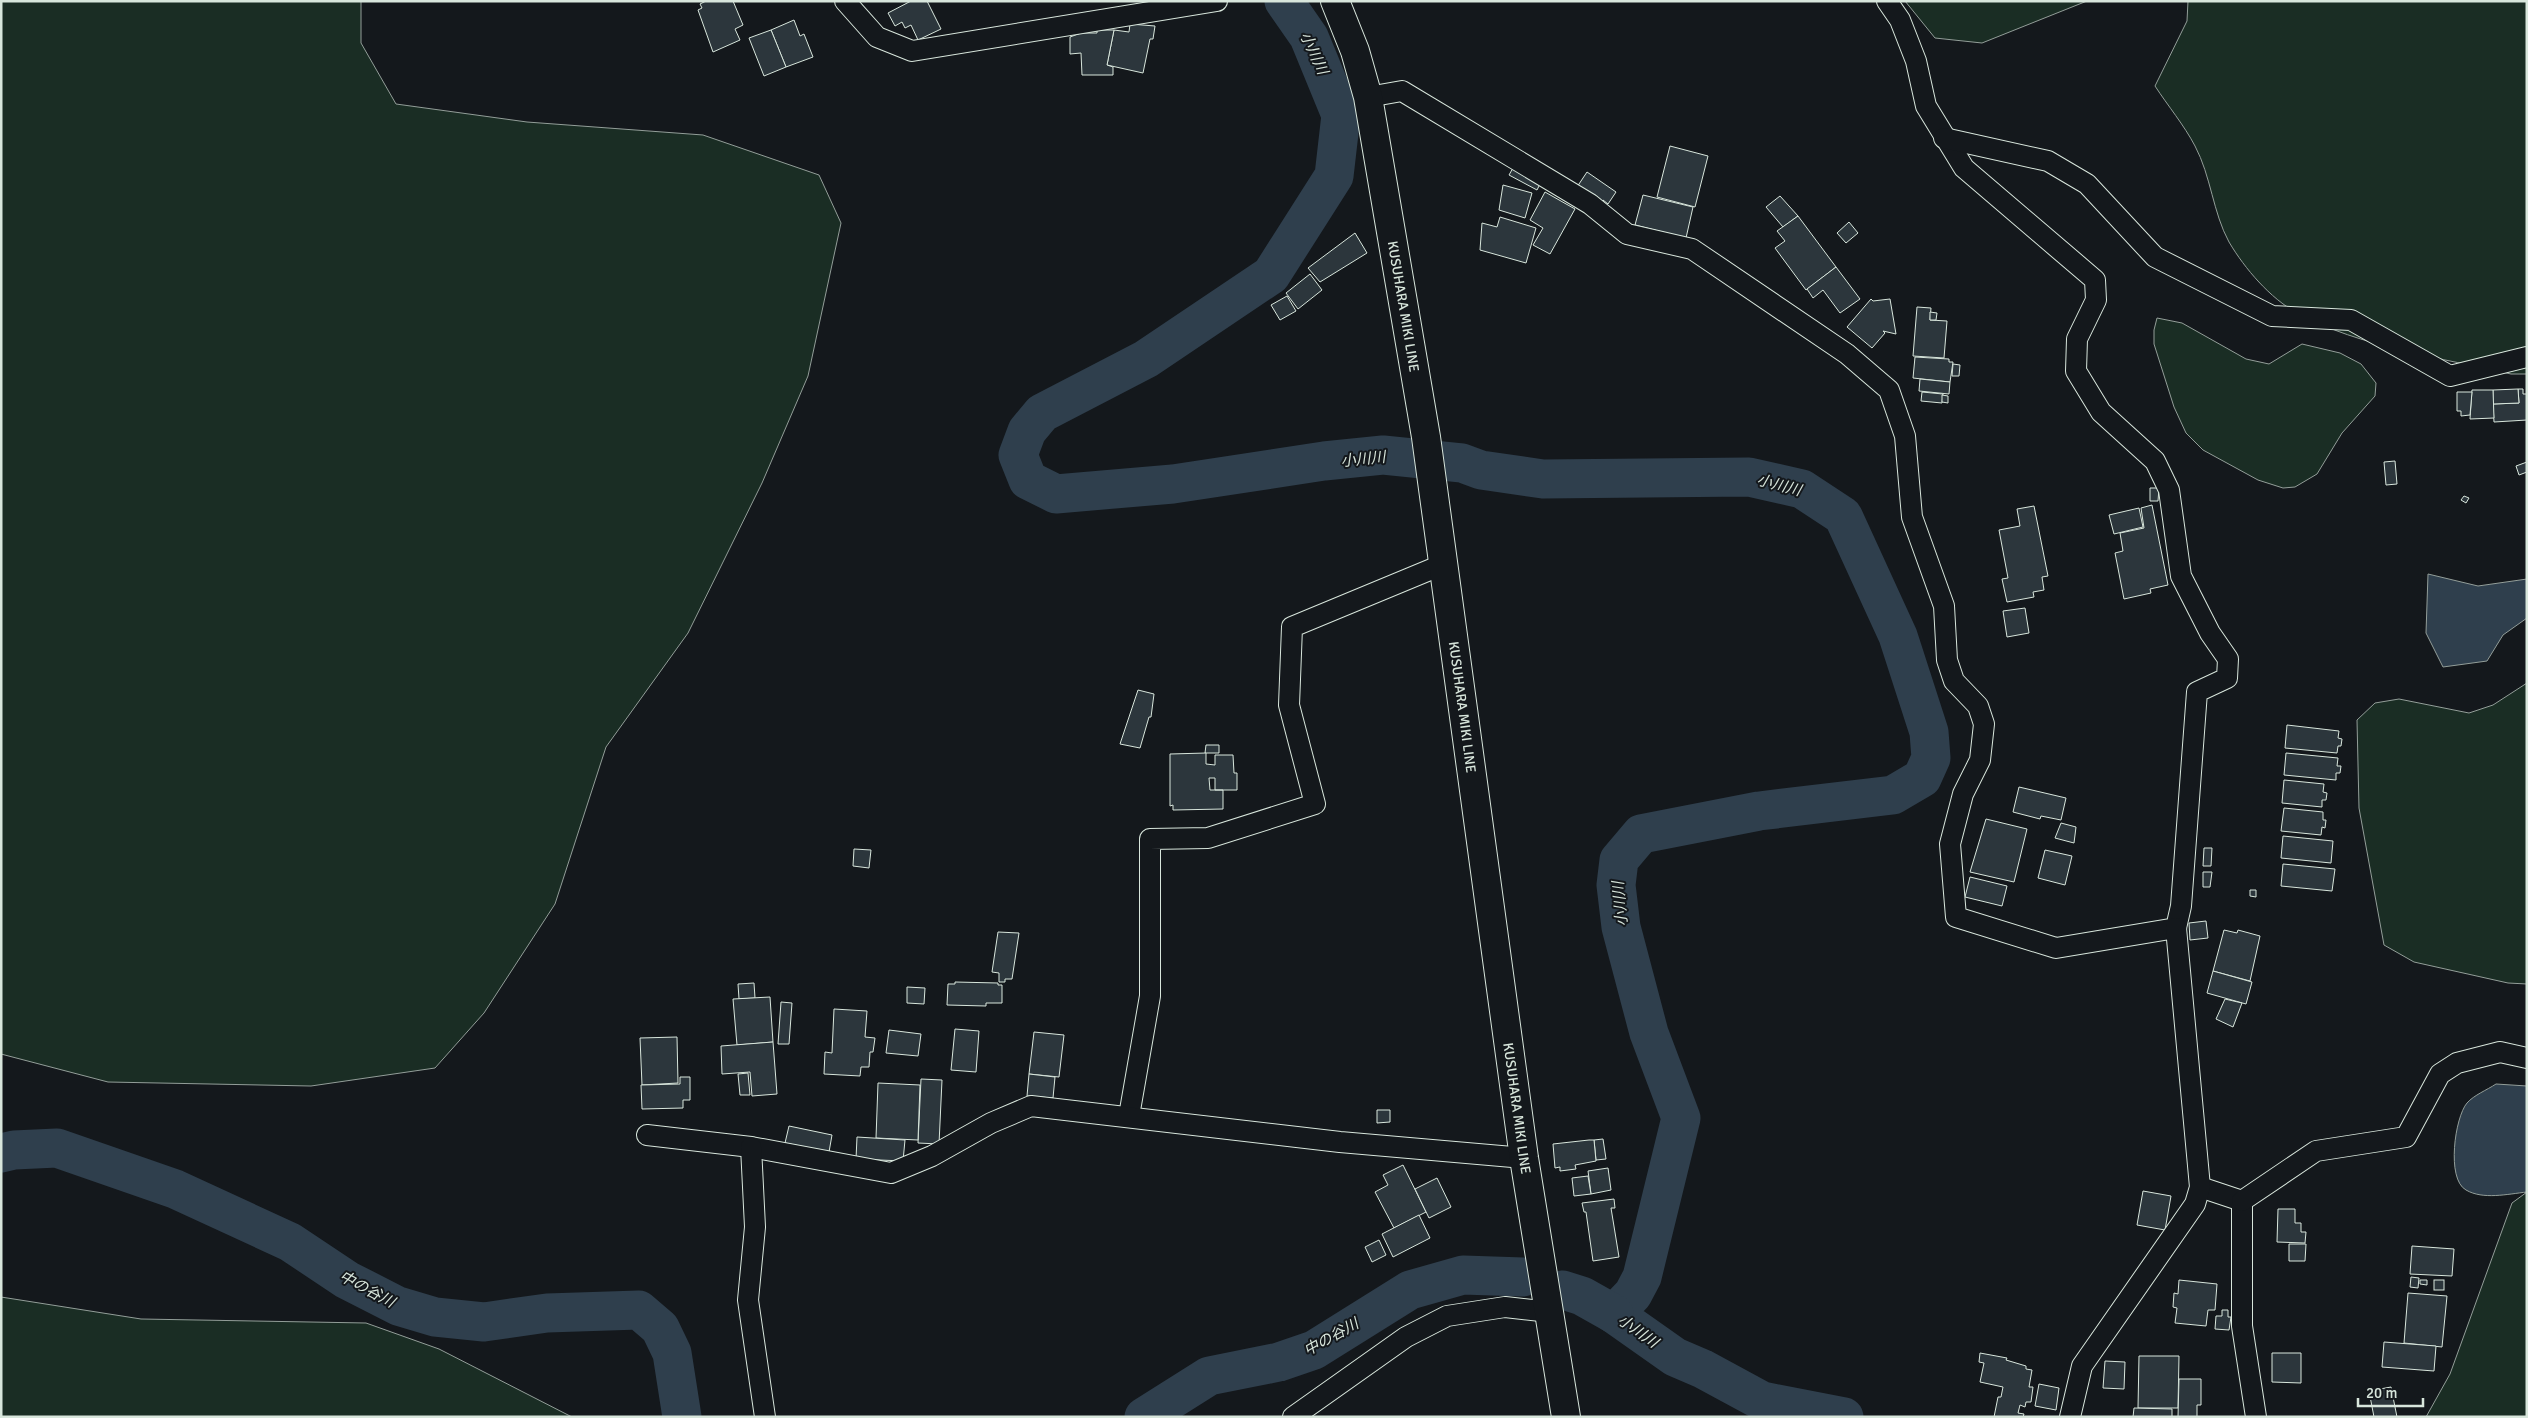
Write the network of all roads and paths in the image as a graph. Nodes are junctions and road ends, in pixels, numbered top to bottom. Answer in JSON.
{"nodes":[{"id":1,"x":845,"y":1,"type":"edge"},
{"id":2,"x":1217,"y":1,"type":"edge"},
{"id":3,"x":1335,"y":1,"type":"edge"},
{"id":4,"x":1886,"y":1,"type":"edge"},
{"id":5,"x":1368,"y":97,"type":"junction"},
{"id":6,"x":1944,"y":138,"type":"junction"},
{"id":7,"x":2527,"y":357,"type":"edge"},
{"id":8,"x":1444,"y":564,"type":"junction"},
{"id":9,"x":2176,"y":928,"type":"junction"},
{"id":10,"x":2527,"y":1058,"type":"edge"},
{"id":11,"x":1129,"y":1116,"type":"junction"},
{"id":12,"x":647,"y":1135,"type":"dead end"},
{"id":13,"x":751,"y":1147,"type":"junction"},
{"id":14,"x":1524,"y":1158,"type":"junction"},
{"id":15,"x":2200,"y":1187,"type":"junction"},
{"id":16,"x":2242,"y":1201,"type":"junction"},
{"id":17,"x":1550,"y":1312,"type":"junction"},
{"id":18,"x":765,"y":1417,"type":"edge"},
{"id":19,"x":1294,"y":1417,"type":"edge"},
{"id":20,"x":1566,"y":1417,"type":"edge"},
{"id":21,"x":2070,"y":1417,"type":"edge"},
{"id":22,"x":2256,"y":1417,"type":"edge"}],
"edges":[{"from":1,"to":2,"type":"street"},
{"from":3,"to":5,"type":"main road","name":"KUSUHARA MIKI LINE"},
{"from":4,"to":6,"type":"street"},
{"from":5,"to":8,"type":"main road","name":"KUSUHARA MIKI LINE"},
{"from":5,"to":9,"type":"street"},
{"from":6,"to":7,"type":"street"},
{"from":6,"to":9,"type":"street"},
{"from":8,"to":11,"type":"street"},
{"from":8,"to":14,"type":"main road","name":"KUSUHARA MIKI LINE"},
{"from":9,"to":15,"type":"street"},
{"from":10,"to":16,"type":"street"},
{"from":11,"to":13,"type":"street"},
{"from":11,"to":14,"type":"street"},
{"from":12,"to":13,"type":"street"},
{"from":13,"to":18,"type":"street"},
{"from":14,"to":17,"type":"main road","name":"KUSUHARA MIKI LINE"},
{"from":15,"to":16,"type":"street"},
{"from":15,"to":21,"type":"street"},
{"from":16,"to":22,"type":"street"},
{"from":17,"to":19,"type":"street"},
{"from":17,"to":20,"type":"main road","name":"KUSUHARA MIKI LINE"}]}
